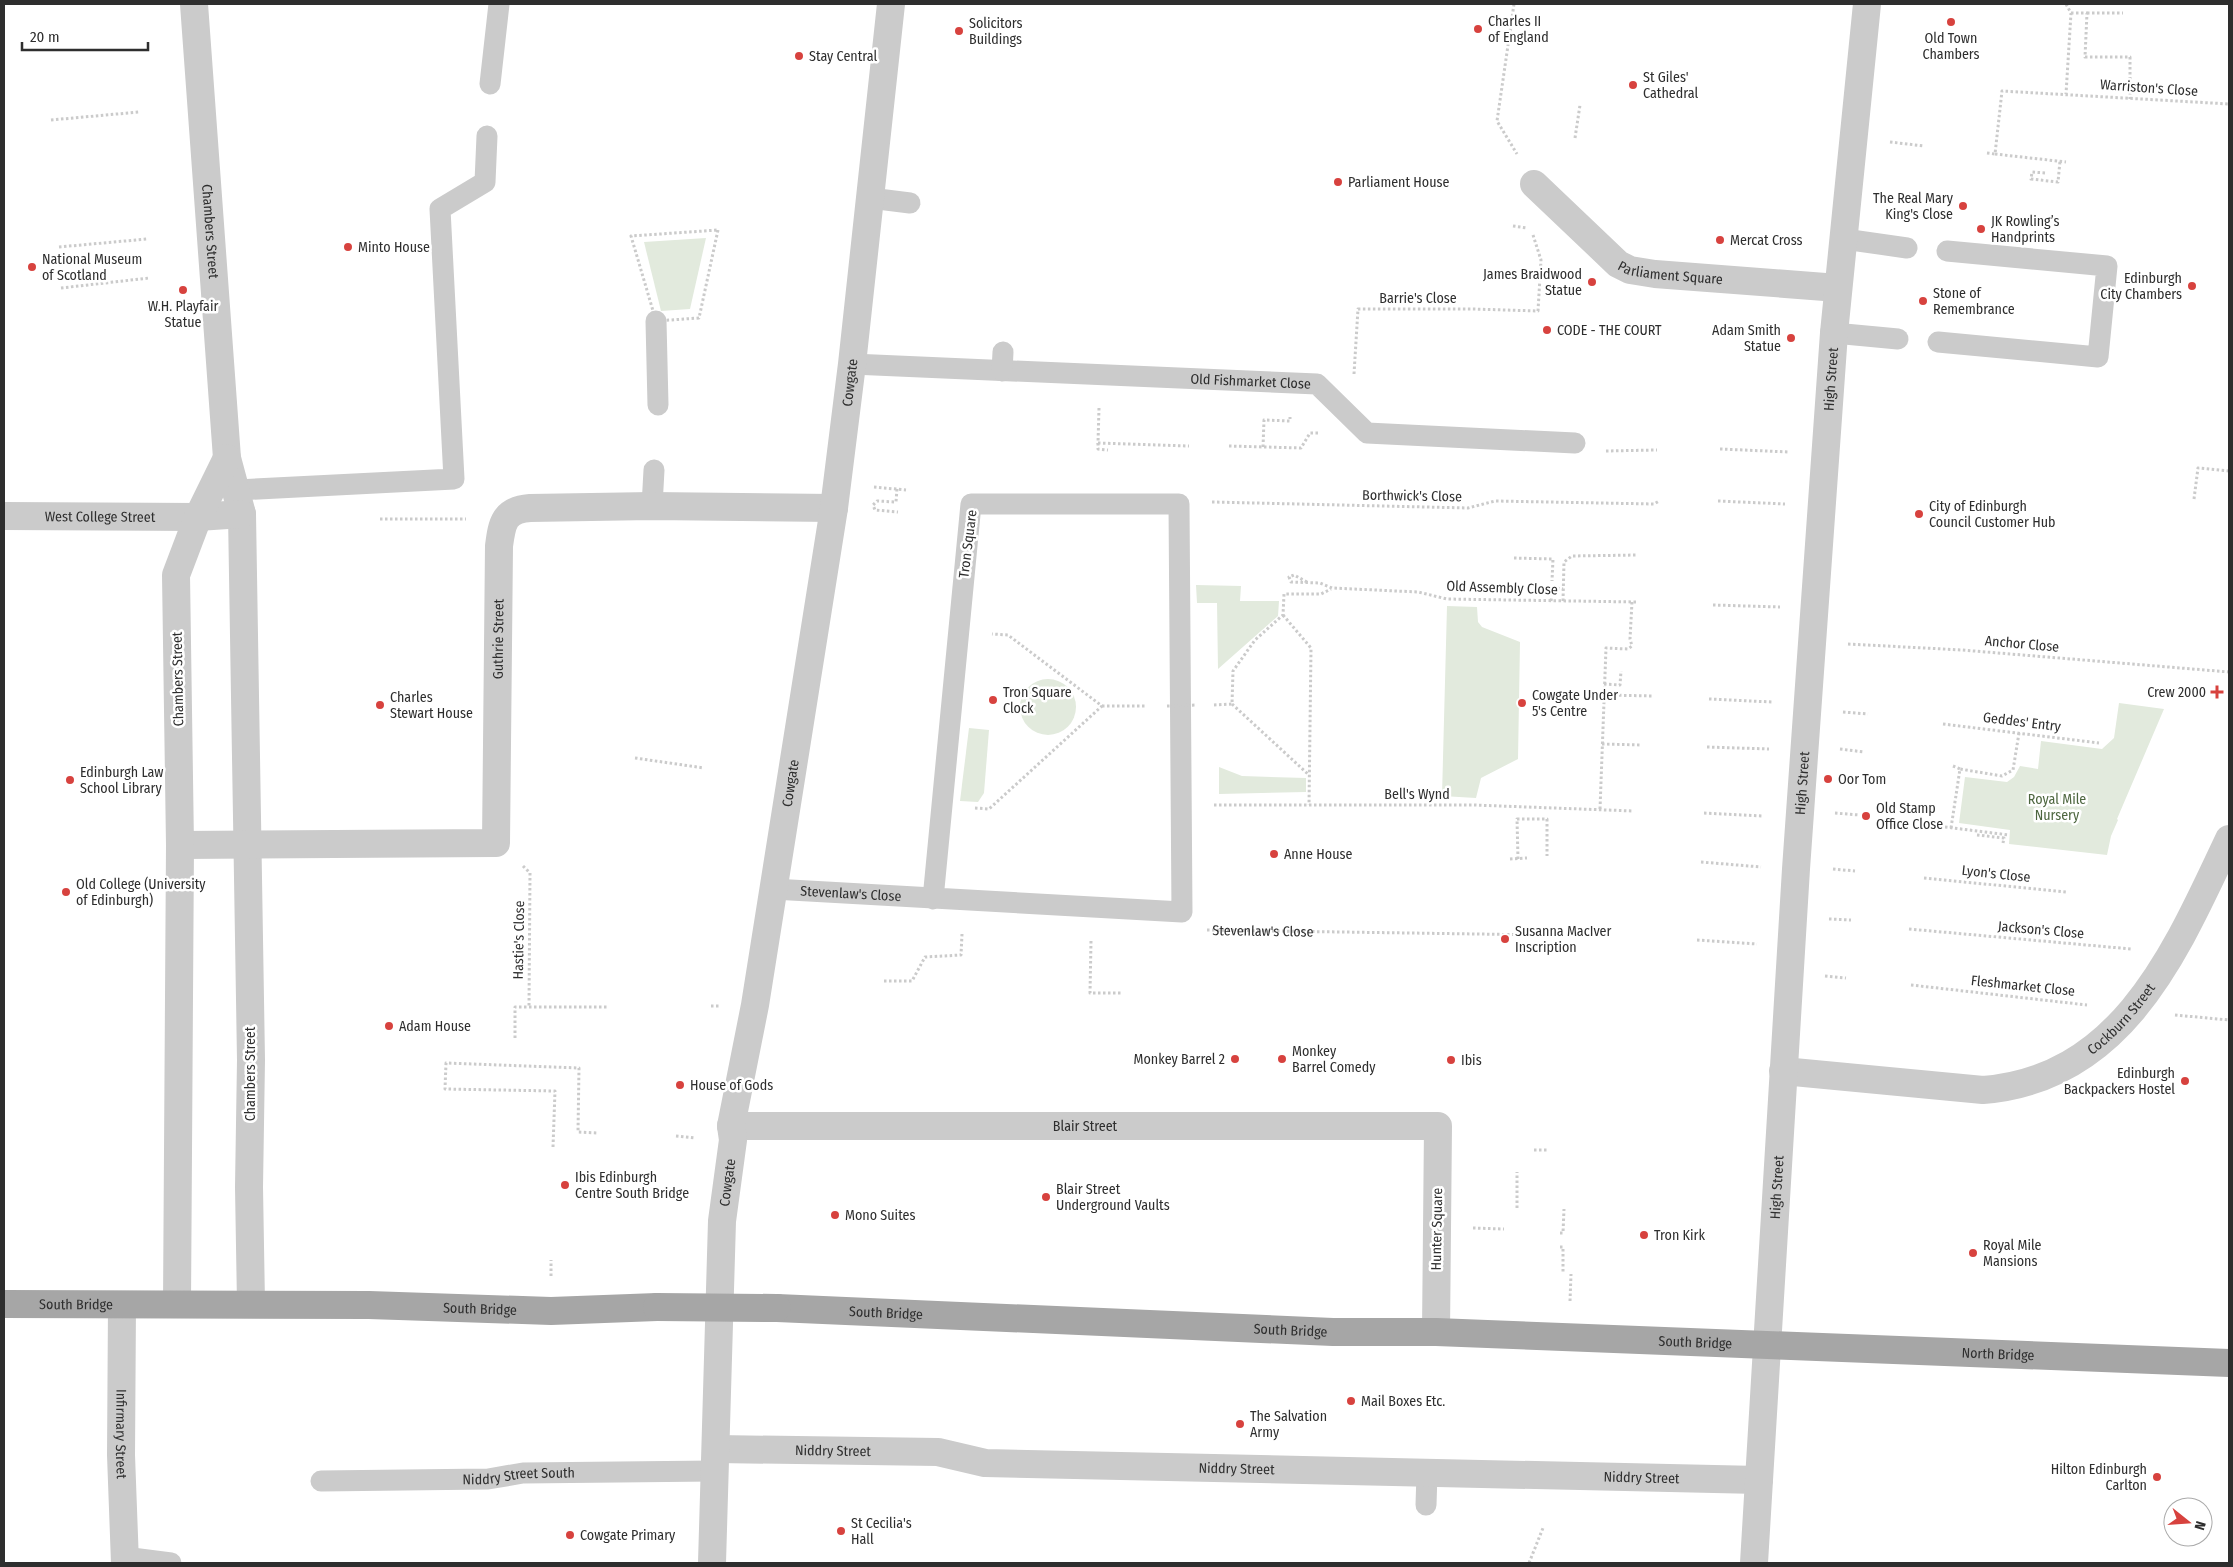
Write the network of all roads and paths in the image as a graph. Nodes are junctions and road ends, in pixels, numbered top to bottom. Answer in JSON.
{"nodes":[{"id":1,"x":194,"y":4,"type":"edge"},
{"id":2,"x":499,"y":4,"type":"edge"},
{"id":3,"x":891,"y":4,"type":"edge"},
{"id":4,"x":1514,"y":4,"type":"edge"},
{"id":5,"x":1867,"y":4,"type":"edge"},
{"id":6,"x":2066,"y":4,"type":"edge"},
{"id":7,"x":2071,"y":13,"type":"junction"},
{"id":8,"x":2087,"y":13,"type":"junction"},
{"id":9,"x":2123,"y":13,"type":"dead end"},
{"id":10,"x":490,"y":84,"type":"dead end"},
{"id":11,"x":2066,"y":94,"type":"junction"},
{"id":12,"x":2130,"y":99,"type":"junction"},
{"id":13,"x":2229,"y":104,"type":"edge"},
{"id":14,"x":1580,"y":105,"type":"dead end"},
{"id":15,"x":139,"y":112,"type":"dead end"},
{"id":16,"x":51,"y":120,"type":"dead end"},
{"id":17,"x":487,"y":136,"type":"dead end"},
{"id":18,"x":1575,"y":138,"type":"dead end"},
{"id":19,"x":1987,"y":153,"type":"dead end"},
{"id":20,"x":1995,"y":154,"type":"junction"},
{"id":21,"x":2060,"y":161,"type":"junction"},
{"id":22,"x":2066,"y":162,"type":"dead end"},
{"id":23,"x":2045,"y":173,"type":"dead end"},
{"id":24,"x":1534,"y":184,"type":"joint"},
{"id":25,"x":870,"y":198,"type":"junction"},
{"id":26,"x":910,"y":203,"type":"dead end"},
{"id":27,"x":1512,"y":226,"type":"dead end"},
{"id":28,"x":147,"y":239,"type":"dead end"},
{"id":29,"x":1844,"y":239,"type":"junction"},
{"id":30,"x":59,"y":247,"type":"dead end"},
{"id":31,"x":1907,"y":248,"type":"dead end"},
{"id":32,"x":1947,"y":251,"type":"dead end"},
{"id":33,"x":149,"y":278,"type":"dead end"},
{"id":34,"x":62,"y":288,"type":"dead end"},
{"id":35,"x":1838,"y":288,"type":"junction"},
{"id":36,"x":656,"y":320,"type":"junction"},
{"id":37,"x":1834,"y":333,"type":"junction"},
{"id":38,"x":1898,"y":339,"type":"dead end"},
{"id":39,"x":1938,"y":342,"type":"dead end"},
{"id":40,"x":852,"y":364,"type":"junction"},
{"id":41,"x":1354,"y":374,"type":"dead end"},
{"id":42,"x":1099,"y":402,"type":"dead end"},
{"id":43,"x":658,"y":405,"type":"dead end"},
{"id":44,"x":1264,"y":429,"type":"dead end"},
{"id":45,"x":1367,"y":434,"type":"junction"},
{"id":46,"x":1098,"y":443,"type":"junction"},
{"id":47,"x":1575,"y":443,"type":"joint"},
{"id":48,"x":1189,"y":446,"type":"dead end"},
{"id":49,"x":1229,"y":446,"type":"dead end"},
{"id":50,"x":1263,"y":447,"type":"junction"},
{"id":51,"x":1720,"y":449,"type":"dead end"},
{"id":52,"x":1108,"y":450,"type":"dead end"},
{"id":53,"x":1656,"y":450,"type":"dead end"},
{"id":54,"x":1825,"y":453,"type":"junction"},
{"id":55,"x":227,"y":458,"type":"junction"},
{"id":56,"x":654,"y":470,"type":"dead end"},
{"id":57,"x":2229,"y":471,"type":"edge"},
{"id":58,"x":896,"y":489,"type":"dead end"},
{"id":59,"x":2194,"y":499,"type":"dead end"},
{"id":60,"x":1203,"y":501,"type":"dead end"},
{"id":61,"x":1659,"y":501,"type":"dead end"},
{"id":62,"x":1718,"y":501,"type":"dead end"},
{"id":63,"x":240,"y":502,"type":"junction"},
{"id":64,"x":652,"y":506,"type":"junction"},
{"id":65,"x":1821,"y":506,"type":"junction"},
{"id":66,"x":834,"y":508,"type":"junction"},
{"id":67,"x":898,"y":512,"type":"dead end"},
{"id":68,"x":4,"y":516,"type":"edge"},
{"id":69,"x":198,"y":517,"type":"junction"},
{"id":70,"x":1638,"y":555,"type":"dead end"},
{"id":71,"x":1514,"y":558,"type":"dead end"},
{"id":72,"x":1552,"y":581,"type":"dead end"},
{"id":73,"x":1307,"y":582,"type":"junction"},
{"id":74,"x":1332,"y":588,"type":"junction"},
{"id":75,"x":1557,"y":588,"type":"dead end"},
{"id":76,"x":1563,"y":589,"type":"junction"},
{"id":77,"x":1552,"y":596,"type":"dead end"},
{"id":78,"x":1552,"y":601,"type":"junction"},
{"id":79,"x":1562,"y":601,"type":"junction"},
{"id":80,"x":1632,"y":602,"type":"junction"},
{"id":81,"x":1637,"y":602,"type":"dead end"},
{"id":82,"x":1713,"y":604,"type":"dead end"},
{"id":83,"x":1814,"y":608,"type":"junction"},
{"id":84,"x":1283,"y":615,"type":"junction"},
{"id":85,"x":1008,"y":635,"type":"dead end"},
{"id":86,"x":1812,"y":642,"type":"junction"},
{"id":87,"x":1621,"y":671,"type":"dead end"},
{"id":88,"x":2229,"y":672,"type":"edge"},
{"id":89,"x":1604,"y":684,"type":"junction"},
{"id":90,"x":1604,"y":695,"type":"junction"},
{"id":91,"x":1653,"y":696,"type":"dead end"},
{"id":92,"x":1709,"y":699,"type":"dead end"},
{"id":93,"x":1808,"y":703,"type":"junction"},
{"id":94,"x":1232,"y":704,"type":"junction"},
{"id":95,"x":1102,"y":706,"type":"junction"},
{"id":96,"x":1149,"y":706,"type":"dead end"},
{"id":97,"x":1158,"y":706,"type":"dead end"},
{"id":98,"x":1943,"y":724,"type":"dead end"},
{"id":99,"x":2020,"y":733,"type":"junction"},
{"id":100,"x":2099,"y":743,"type":"dead end"},
{"id":101,"x":1602,"y":744,"type":"junction"},
{"id":102,"x":1642,"y":745,"type":"dead end"},
{"id":103,"x":1707,"y":747,"type":"dead end"},
{"id":104,"x":1805,"y":750,"type":"junction"},
{"id":105,"x":635,"y":758,"type":"dead end"},
{"id":106,"x":1953,"y":766,"type":"dead end"},
{"id":107,"x":704,"y":768,"type":"dead end"},
{"id":108,"x":1960,"y":769,"type":"junction"},
{"id":109,"x":1310,"y":775,"type":"junction"},
{"id":110,"x":1211,"y":805,"type":"dead end"},
{"id":111,"x":1309,"y":805,"type":"junction"},
{"id":112,"x":989,"y":808,"type":"dead end"},
{"id":113,"x":1600,"y":809,"type":"junction"},
{"id":114,"x":1633,"y":811,"type":"dead end"},
{"id":115,"x":1704,"y":813,"type":"dead end"},
{"id":116,"x":1800,"y":818,"type":"junction"},
{"id":117,"x":1945,"y":827,"type":"dead end"},
{"id":118,"x":1951,"y":828,"type":"junction"},
{"id":119,"x":1977,"y":835,"type":"dead end"},
{"id":120,"x":2009,"y":835,"type":"dead end"},
{"id":121,"x":2229,"y":839,"type":"edge"},
{"id":122,"x":2003,"y":843,"type":"dead end"},
{"id":123,"x":246,"y":844,"type":"junction"},
{"id":124,"x":180,"y":845,"type":"junction"},
{"id":125,"x":1546,"y":856,"type":"dead end"},
{"id":126,"x":1527,"y":858,"type":"dead end"},
{"id":127,"x":1510,"y":859,"type":"dead end"},
{"id":128,"x":1518,"y":859,"type":"junction"},
{"id":129,"x":1701,"y":862,"type":"dead end"},
{"id":130,"x":1796,"y":869,"type":"junction"},
{"id":131,"x":530,"y":873,"type":"dead end"},
{"id":132,"x":1924,"y":878,"type":"dead end"},
{"id":133,"x":773,"y":889,"type":"junction"},
{"id":134,"x":2066,"y":892,"type":"dead end"},
{"id":135,"x":933,"y":899,"type":"junction"},
{"id":136,"x":963,"y":900,"type":"junction"},
{"id":137,"x":1092,"y":908,"type":"junction"},
{"id":138,"x":1182,"y":912,"type":"junction"},
{"id":139,"x":1908,"y":929,"type":"dead end"},
{"id":140,"x":1611,"y":936,"type":"dead end"},
{"id":141,"x":1697,"y":940,"type":"dead end"},
{"id":142,"x":2172,"y":952,"type":"junction"},
{"id":143,"x":1791,"y":959,"type":"junction"},
{"id":144,"x":884,"y":981,"type":"dead end"},
{"id":145,"x":1911,"y":985,"type":"dead end"},
{"id":146,"x":1122,"y":993,"type":"dead end"},
{"id":147,"x":529,"y":1007,"type":"junction"},
{"id":148,"x":607,"y":1007,"type":"dead end"},
{"id":149,"x":2132,"y":1011,"type":"junction"},
{"id":150,"x":2200,"y":1018,"type":"dead end"},
{"id":151,"x":2229,"y":1020,"type":"edge"},
{"id":152,"x":515,"y":1038,"type":"dead end"},
{"id":153,"x":441,"y":1063,"type":"dead end"},
{"id":154,"x":446,"y":1063,"type":"junction"},
{"id":155,"x":1783,"y":1071,"type":"junction"},
{"id":156,"x":730,"y":1126,"type":"junction"},
{"id":157,"x":1438,"y":1126,"type":"joint"},
{"id":158,"x":598,"y":1133,"type":"dead end"},
{"id":159,"x":554,"y":1147,"type":"dead end"},
{"id":160,"x":1534,"y":1150,"type":"dead end"},
{"id":161,"x":1548,"y":1150,"type":"dead end"},
{"id":162,"x":1517,"y":1172,"type":"dead end"},
{"id":163,"x":1517,"y":1208,"type":"dead end"},
{"id":164,"x":1564,"y":1209,"type":"dead end"},
{"id":165,"x":1560,"y":1233,"type":"dead end"},
{"id":166,"x":1560,"y":1247,"type":"dead end"},
{"id":167,"x":1563,"y":1274,"type":"dead end"},
{"id":168,"x":1571,"y":1274,"type":"dead end"},
{"id":169,"x":1570,"y":1302,"type":"dead end"},
{"id":170,"x":4,"y":1304,"type":"edge"},
{"id":171,"x":177,"y":1304,"type":"junction"},
{"id":172,"x":251,"y":1304,"type":"junction"},
{"id":173,"x":122,"y":1305,"type":"junction"},
{"id":174,"x":1436,"y":1332,"type":"junction"},
{"id":175,"x":1767,"y":1346,"type":"junction"},
{"id":176,"x":2229,"y":1364,"type":"edge"},
{"id":177,"x":716,"y":1460,"type":"junction"},
{"id":178,"x":1427,"y":1472,"type":"junction"},
{"id":179,"x":1759,"y":1480,"type":"junction"},
{"id":180,"x":322,"y":1481,"type":"dead end"},
{"id":181,"x":1426,"y":1505,"type":"dead end"},
{"id":182,"x":1543,"y":1528,"type":"dead end"},
{"id":183,"x":124,"y":1560,"type":"edge"},
{"id":184,"x":171,"y":1563,"type":"edge"},
{"id":185,"x":712,"y":1563,"type":"edge"},
{"id":186,"x":1529,"y":1563,"type":"edge"},
{"id":187,"x":1754,"y":1563,"type":"edge"}],
"edges":[{"from":1,"to":55,"type":"street","name":"Chambers Street"},
{"from":2,"to":10,"type":"lane"},
{"from":3,"to":25,"type":"street","name":"Cowgate"},
{"from":4,"to":24,"type":"path"},
{"from":5,"to":29,"type":"street","name":"High Street"},
{"from":6,"to":7,"type":"path"},
{"from":7,"to":8,"type":"path"},
{"from":7,"to":11,"type":"path"},
{"from":8,"to":9,"type":"path"},
{"from":8,"to":12,"type":"path"},
{"from":11,"to":12,"type":"path","name":"Warriston's Close"},
{"from":11,"to":20,"type":"path","name":"Warriston's Close"},
{"from":12,"to":13,"type":"path","name":"Warriston's Close"},
{"from":14,"to":18,"type":"path"},
{"from":15,"to":16,"type":"path"},
{"from":17,"to":63,"type":"lane"},
{"from":19,"to":20,"type":"path"},
{"from":20,"to":21,"type":"path"},
{"from":21,"to":22,"type":"path"},
{"from":21,"to":23,"type":"path"},
{"from":24,"to":35,"type":"street","name":"Parliament Square"},
{"from":25,"to":26,"type":"lane"},
{"from":25,"to":40,"type":"street","name":"Cowgate"},
{"from":27,"to":41,"type":"path","name":"Barrie's Close"},
{"from":28,"to":30,"type":"path"},
{"from":29,"to":31,"type":"lane"},
{"from":29,"to":35,"type":"street","name":"High Street"},
{"from":32,"to":39,"type":"lane"},
{"from":33,"to":34,"type":"path"},
{"from":35,"to":37,"type":"street","name":"High Street"},
{"from":36,"to":36,"type":"path"},
{"from":36,"to":43,"type":"lane"},
{"from":37,"to":38,"type":"lane"},
{"from":37,"to":54,"type":"street","name":"High Street"},
{"from":40,"to":45,"type":"lane","name":"Old Fishmarket Close"},
{"from":40,"to":66,"type":"street","name":"Cowgate"},
{"from":42,"to":46,"type":"path"},
{"from":44,"to":50,"type":"path"},
{"from":45,"to":47,"type":"lane"},
{"from":45,"to":50,"type":"path"},
{"from":46,"to":48,"type":"path"},
{"from":46,"to":52,"type":"path"},
{"from":47,"to":53,"type":"path"},
{"from":49,"to":50,"type":"path"},
{"from":51,"to":54,"type":"path"},
{"from":54,"to":65,"type":"street","name":"High Street"},
{"from":55,"to":63,"type":"street","name":"Chambers Street"},
{"from":55,"to":69,"type":"street","name":"Chambers Street"},
{"from":56,"to":64,"type":"lane"},
{"from":57,"to":59,"type":"path"},
{"from":58,"to":67,"type":"path"},
{"from":60,"to":61,"type":"path","name":"Borthwick's Close"},
{"from":62,"to":65,"type":"path"},
{"from":63,"to":69,"type":"street"},
{"from":63,"to":123,"type":"street","name":"Chambers Street"},
{"from":64,"to":66,"type":"street","name":"Guthrie Street"},
{"from":64,"to":123,"type":"street","name":"Guthrie Street"},
{"from":65,"to":83,"type":"street","name":"High Street"},
{"from":66,"to":133,"type":"street","name":"Cowgate"},
{"from":68,"to":69,"type":"street","name":"West College Street"},
{"from":69,"to":124,"type":"street","name":"Chambers Street"},
{"from":70,"to":76,"type":"path"},
{"from":71,"to":72,"type":"path"},
{"from":73,"to":73,"type":"path"},
{"from":73,"to":74,"type":"path","name":"Old Assembly Close"},
{"from":74,"to":78,"type":"path","name":"Old Assembly Close"},
{"from":74,"to":84,"type":"path"},
{"from":75,"to":76,"type":"path"},
{"from":76,"to":79,"type":"path"},
{"from":77,"to":78,"type":"path"},
{"from":78,"to":79,"type":"path","name":"Old Assembly Close"},
{"from":79,"to":80,"type":"path","name":"Old Assembly Close"},
{"from":80,"to":81,"type":"path","name":"Old Assembly Close"},
{"from":80,"to":89,"type":"path"},
{"from":82,"to":83,"type":"path"},
{"from":83,"to":86,"type":"street","name":"High Street"},
{"from":84,"to":94,"type":"path"},
{"from":84,"to":109,"type":"path"},
{"from":85,"to":95,"type":"path"},
{"from":86,"to":88,"type":"path","name":"Anchor Close"},
{"from":86,"to":93,"type":"street","name":"High Street"},
{"from":87,"to":89,"type":"path"},
{"from":89,"to":90,"type":"path"},
{"from":90,"to":91,"type":"path"},
{"from":90,"to":101,"type":"path"},
{"from":92,"to":93,"type":"path"},
{"from":93,"to":104,"type":"street","name":"High Street"},
{"from":94,"to":97,"type":"path","bridge":true},
{"from":94,"to":109,"type":"path"},
{"from":95,"to":96,"type":"path"},
{"from":95,"to":112,"type":"path"},
{"from":98,"to":99,"type":"path","name":"Geddes' Entry"},
{"from":99,"to":100,"type":"path","name":"Geddes' Entry"},
{"from":99,"to":108,"type":"path"},
{"from":101,"to":102,"type":"path"},
{"from":101,"to":113,"type":"path"},
{"from":103,"to":104,"type":"path"},
{"from":104,"to":116,"type":"street","name":"High Street"},
{"from":105,"to":107,"type":"path"},
{"from":106,"to":108,"type":"path"},
{"from":108,"to":118,"type":"path"},
{"from":109,"to":111,"type":"path"},
{"from":110,"to":111,"type":"path","name":"Bell's Wynd"},
{"from":111,"to":113,"type":"path","name":"Bell's Wynd"},
{"from":113,"to":114,"type":"path","name":"Bell's Wynd"},
{"from":115,"to":116,"type":"path"},
{"from":116,"to":130,"type":"street","name":"High Street"},
{"from":117,"to":118,"type":"path"},
{"from":118,"to":120,"type":"path"},
{"from":119,"to":122,"type":"path"},
{"from":121,"to":142,"type":"street","name":"Cockburn Street"},
{"from":123,"to":124,"type":"street"},
{"from":123,"to":172,"type":"street","name":"Chambers Street"},
{"from":124,"to":171,"type":"street","name":"Chambers Street"},
{"from":125,"to":128,"type":"path"},
{"from":126,"to":128,"type":"path"},
{"from":127,"to":128,"type":"path"},
{"from":129,"to":130,"type":"path"},
{"from":130,"to":143,"type":"street","name":"High Street"},
{"from":131,"to":147,"type":"path","name":"Hastie's Close"},
{"from":132,"to":134,"type":"path","name":"Lyon's Close"},
{"from":133,"to":135,"type":"lane","name":"Stevenlaw's Close"},
{"from":133,"to":156,"type":"street","name":"Cowgate"},
{"from":135,"to":136,"type":"lane","name":"Stevenlaw's Close"},
{"from":135,"to":138,"type":"lane","name":"Tron Square"},
{"from":136,"to":137,"type":"lane","name":"Stevenlaw's Close"},
{"from":136,"to":144,"type":"path"},
{"from":137,"to":138,"type":"lane","name":"Stevenlaw's Close"},
{"from":137,"to":146,"type":"path"},
{"from":138,"to":140,"type":"path","name":"Stevenlaw's Close"},
{"from":139,"to":142,"type":"path","name":"Jackson's Close"},
{"from":141,"to":143,"type":"path"},
{"from":142,"to":149,"type":"street","name":"Cockburn Street"},
{"from":143,"to":155,"type":"street","name":"High Street"},
{"from":145,"to":149,"type":"path","name":"Fleshmarket Close"},
{"from":147,"to":148,"type":"path"},
{"from":147,"to":152,"type":"path"},
{"from":149,"to":155,"type":"street","name":"Cockburn Street"},
{"from":150,"to":151,"type":"path"},
{"from":153,"to":154,"type":"path"},
{"from":154,"to":158,"type":"path"},
{"from":154,"to":159,"type":"path"},
{"from":155,"to":175,"type":"street","name":"High Street"},
{"from":156,"to":157,"type":"street","name":"Blair Street"},
{"from":156,"to":177,"type":"street","name":"Cowgate"},
{"from":157,"to":174,"type":"street","name":"Hunter Square"},
{"from":160,"to":161,"type":"path"},
{"from":162,"to":163,"type":"path"},
{"from":164,"to":165,"type":"path"},
{"from":166,"to":167,"type":"path"},
{"from":168,"to":169,"type":"path"},
{"from":170,"to":173,"type":"main road","name":"South Bridge"},
{"from":171,"to":172,"type":"main road","name":"South Bridge"},
{"from":171,"to":173,"type":"main road","name":"South Bridge"},
{"from":172,"to":174,"type":"main road","name":"South Bridge","bridge":true},
{"from":173,"to":183,"type":"street","name":"Infirmary Street"},
{"from":174,"to":175,"type":"main road","name":"South Bridge"},
{"from":175,"to":176,"type":"main road","name":"North Bridge"},
{"from":175,"to":179,"type":"street","name":"High Street"},
{"from":177,"to":178,"type":"street","name":"Niddry Street"},
{"from":177,"to":180,"type":"lane","name":"Niddry Street South"},
{"from":177,"to":185,"type":"street","name":"Cowgate"},
{"from":178,"to":179,"type":"street","name":"Niddry Street"},
{"from":178,"to":181,"type":"lane"},
{"from":179,"to":187,"type":"street","name":"High Street"},
{"from":182,"to":186,"type":"path"},
{"from":183,"to":184,"type":"lane"}]}
